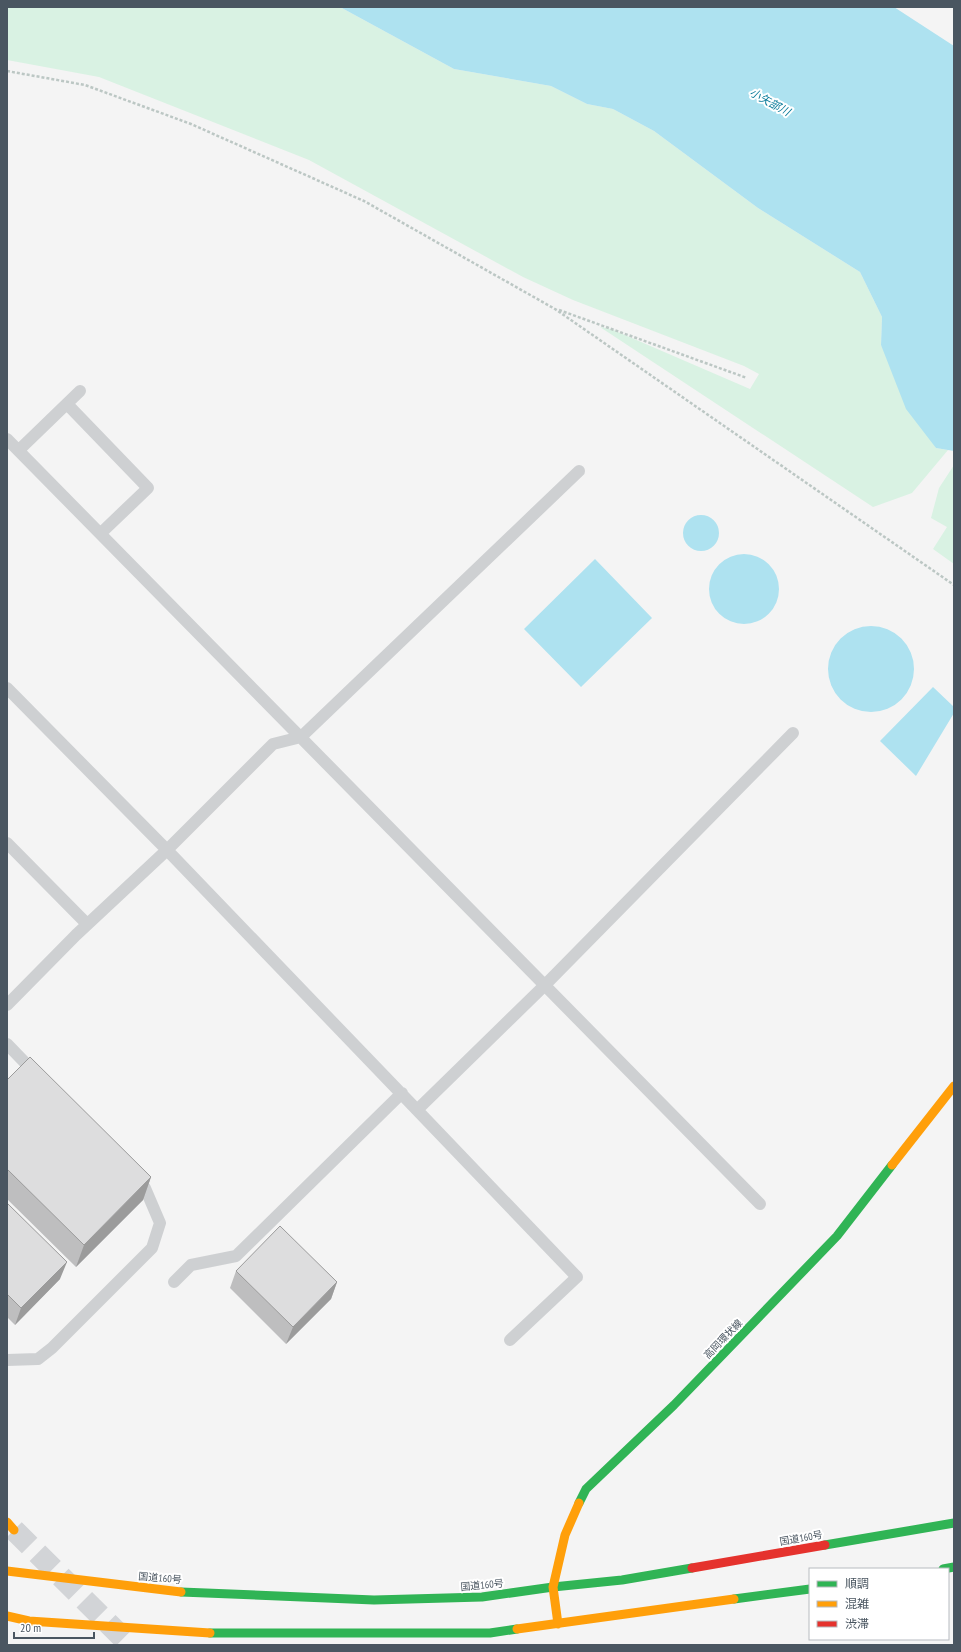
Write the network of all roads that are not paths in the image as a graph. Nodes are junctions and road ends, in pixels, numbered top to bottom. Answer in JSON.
{"nodes":[{"id":1,"x":80,"y":391,"type":"dead end"},
{"id":2,"x":67,"y":404,"type":"junction"},
{"id":3,"x":7,"y":439,"type":"edge"},
{"id":4,"x":19,"y":450,"type":"junction"},
{"id":5,"x":579,"y":471,"type":"dead end"},
{"id":6,"x":101,"y":533,"type":"junction"},
{"id":7,"x":7,"y":688,"type":"edge"},
{"id":8,"x":793,"y":733,"type":"dead end"},
{"id":9,"x":301,"y":737,"type":"junction"},
{"id":10,"x":7,"y":843,"type":"edge"},
{"id":11,"x":167,"y":850,"type":"junction"},
{"id":12,"x":87,"y":924,"type":"junction"},
{"id":13,"x":545,"y":985,"type":"junction"},
{"id":14,"x":7,"y":1005,"type":"edge"},
{"id":15,"x":7,"y":1044,"type":"edge"},
{"id":16,"x":46,"y":1084,"type":"edge"},
{"id":17,"x":954,"y":1086,"type":"edge"},
{"id":18,"x":402,"y":1093,"type":"junction"},
{"id":19,"x":417,"y":1110,"type":"junction"},
{"id":20,"x":128,"y":1171,"type":"edge"},
{"id":21,"x":760,"y":1204,"type":"dead end"},
{"id":22,"x":152,"y":1248,"type":"junction"},
{"id":23,"x":154,"y":1262,"type":"dead end"},
{"id":24,"x":174,"y":1282,"type":"dead end"},
{"id":25,"x":510,"y":1340,"type":"dead end"},
{"id":26,"x":7,"y":1360,"type":"edge"},
{"id":27,"x":7,"y":1522,"type":"edge"},
{"id":28,"x":954,"y":1523,"type":"edge"},
{"id":29,"x":14,"y":1530,"type":"tunnel mouth"},
{"id":30,"x":7,"y":1571,"type":"edge"},
{"id":31,"x":553,"y":1587,"type":"junction"},
{"id":32,"x":809,"y":1589,"type":"edge"},
{"id":33,"x":7,"y":1616,"type":"edge"},
{"id":34,"x":558,"y":1624,"type":"junction"}],
"edges":[{"from":1,"to":2,"type":"lane"},
{"from":2,"to":4,"type":"lane"},
{"from":2,"to":6,"type":"lane"},
{"from":3,"to":4,"type":"lane"},
{"from":4,"to":6,"type":"lane"},
{"from":5,"to":9,"type":"lane"},
{"from":6,"to":9,"type":"lane"},
{"from":7,"to":11,"type":"lane"},
{"from":8,"to":13,"type":"lane"},
{"from":9,"to":11,"type":"lane"},
{"from":9,"to":13,"type":"lane"},
{"from":10,"to":12,"type":"lane"},
{"from":11,"to":12,"type":"lane"},
{"from":11,"to":18,"type":"lane"},
{"from":12,"to":14,"type":"lane"},
{"from":13,"to":19,"type":"lane"},
{"from":13,"to":21,"type":"lane"},
{"from":15,"to":16,"type":"lane"},
{"from":17,"to":31,"type":"main road","name":"高岡環状線"},
{"from":18,"to":19,"type":"lane"},
{"from":18,"to":24,"type":"lane"},
{"from":19,"to":25,"type":"lane"},
{"from":20,"to":22,"type":"lane"},
{"from":22,"to":23,"type":"lane"},
{"from":22,"to":26,"type":"lane"},
{"from":27,"to":29,"type":"main road"},
{"from":28,"to":31,"type":"main road","name":"国道160号"},
{"from":30,"to":31,"type":"main road","name":"国道160号"},
{"from":31,"to":34,"type":"main road","name":"高岡環状線"},
{"from":32,"to":34,"type":"main road"},
{"from":33,"to":34,"type":"main road"}]}
